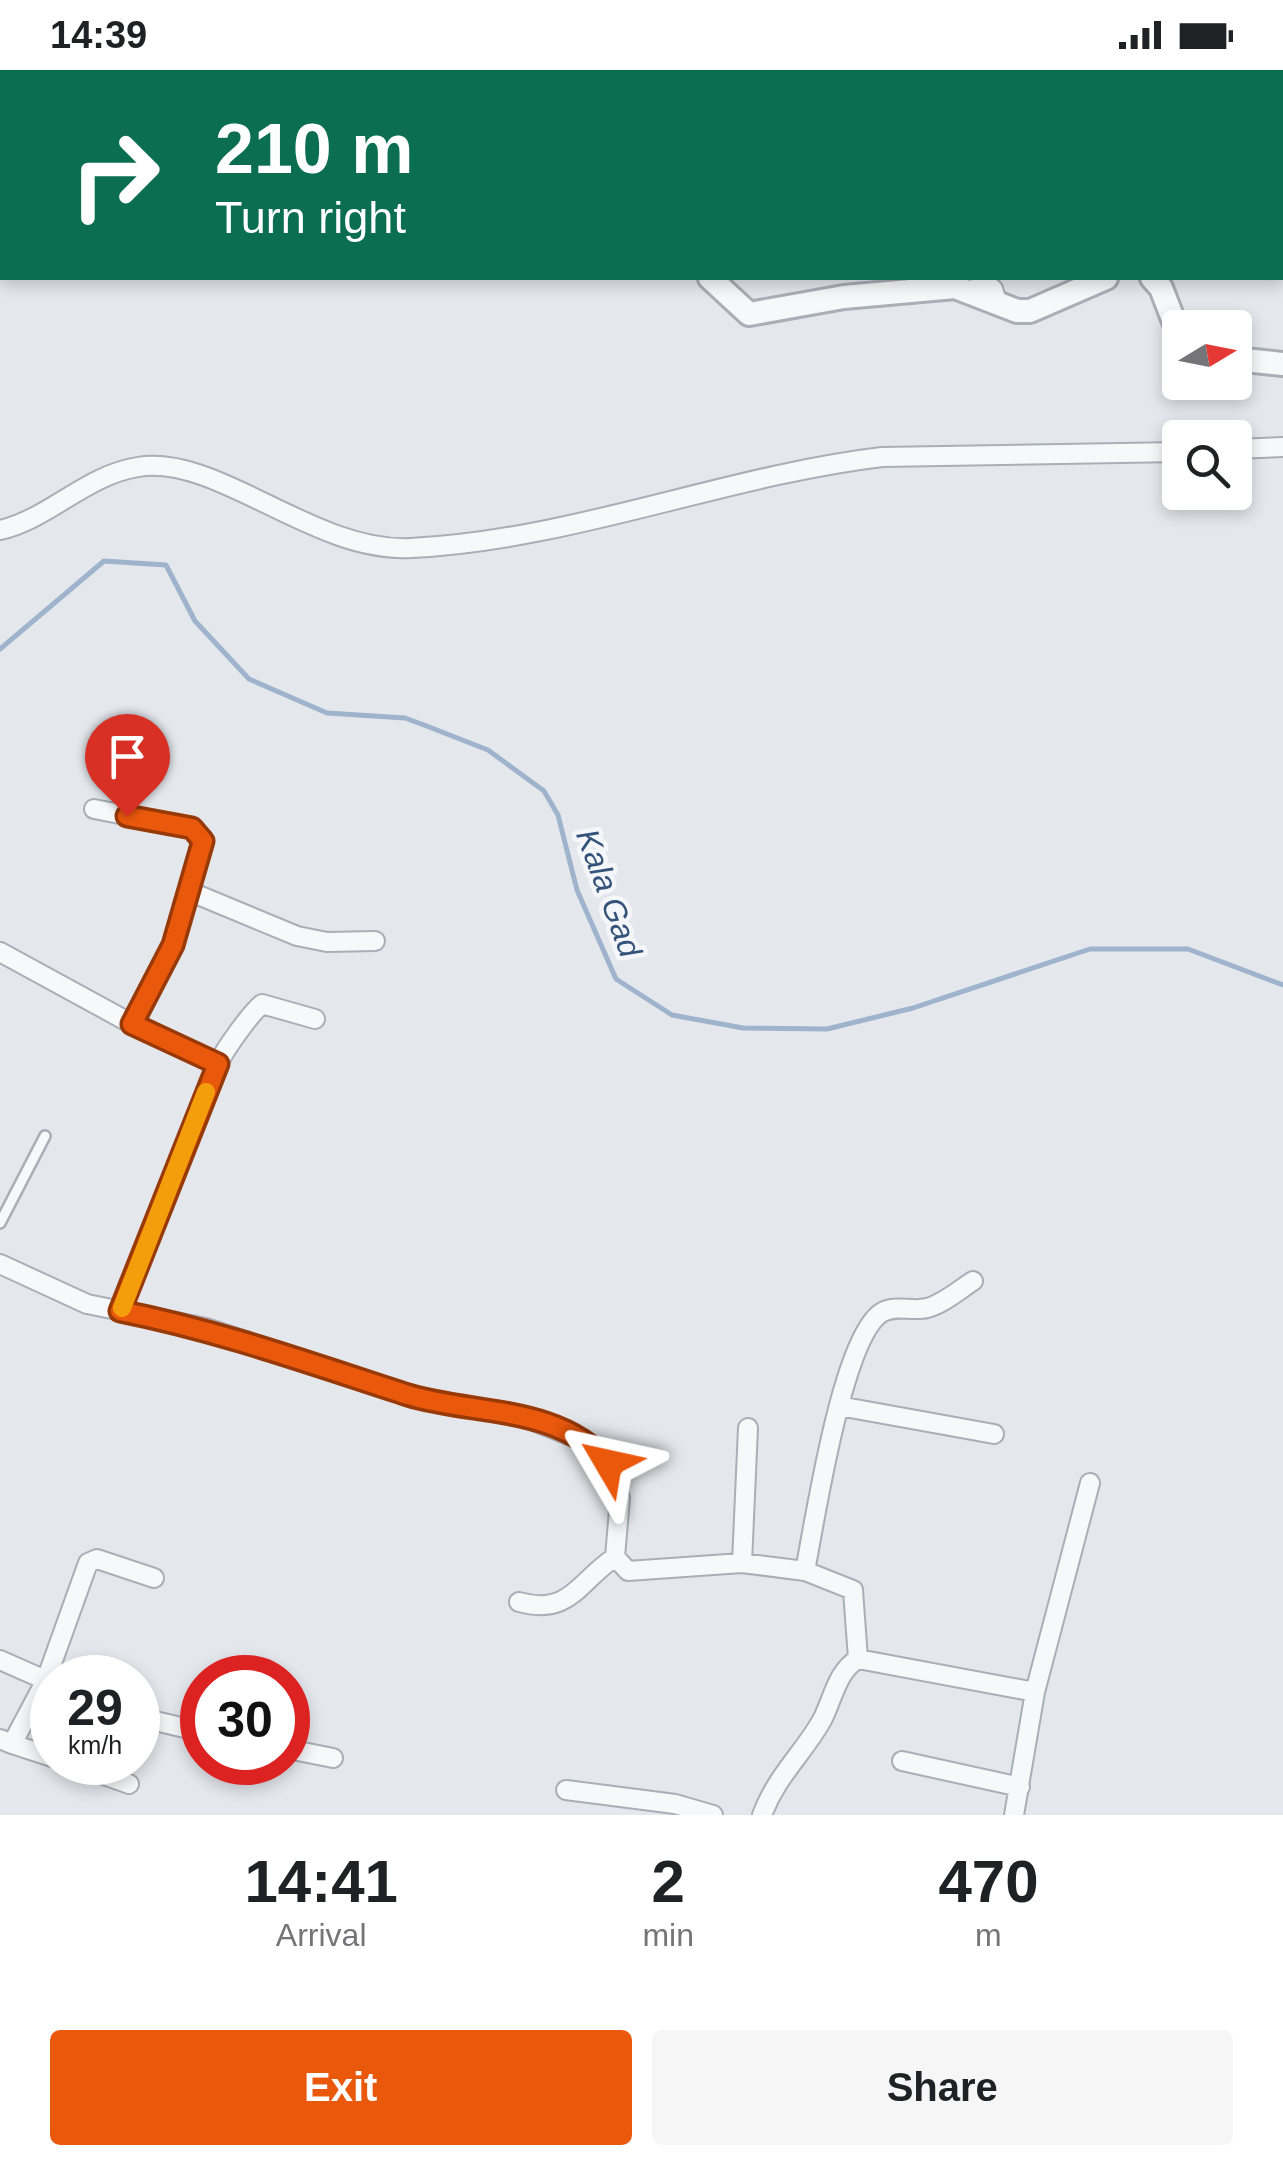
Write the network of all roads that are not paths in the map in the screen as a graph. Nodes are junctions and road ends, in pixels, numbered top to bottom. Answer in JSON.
{"nodes":[{"id":1,"x":712,"y":280,"type":"edge"},
{"id":2,"x":982,"y":280,"type":"edge"},
{"id":3,"x":1101,"y":280,"type":"edge"},
{"id":4,"x":1153,"y":280,"type":"edge"},
{"id":5,"x":997,"y":301,"type":"junction"},
{"id":6,"x":1167,"y":310,"type":"edge"},
{"id":7,"x":1252,"y":361,"type":"edge"},
{"id":8,"x":1283,"y":364,"type":"edge"},
{"id":9,"x":1283,"y":447,"type":"edge"},
{"id":10,"x":1252,"y":449,"type":"edge"},
{"id":11,"x":1162,"y":452,"type":"edge"},
{"id":12,"x":0,"y":530,"type":"edge"},
{"id":13,"x":94,"y":809,"type":"dead end"},
{"id":14,"x":191,"y":892,"type":"junction"},
{"id":15,"x":374,"y":941,"type":"dead end"},
{"id":16,"x":0,"y":952,"type":"edge"},
{"id":17,"x":316,"y":1019,"type":"dead end"},
{"id":18,"x":132,"y":1024,"type":"junction"},
{"id":19,"x":218,"y":1064,"type":"junction"},
{"id":20,"x":46,"y":1136,"type":"dead end"},
{"id":21,"x":0,"y":1223,"type":"edge"},
{"id":22,"x":0,"y":1264,"type":"edge"},
{"id":23,"x":974,"y":1281,"type":"dead end"},
{"id":24,"x":120,"y":1311,"type":"junction"},
{"id":25,"x":839,"y":1406,"type":"junction"},
{"id":26,"x":748,"y":1428,"type":"dead end"},
{"id":27,"x":994,"y":1434,"type":"dead end"},
{"id":28,"x":1090,"y":1484,"type":"dead end"},
{"id":29,"x":616,"y":1557,"type":"junction"},
{"id":30,"x":742,"y":1563,"type":"junction"},
{"id":31,"x":805,"y":1571,"type":"junction"},
{"id":32,"x":154,"y":1578,"type":"dead end"},
{"id":33,"x":519,"y":1602,"type":"dead end"},
{"id":34,"x":58,"y":1655,"type":"edge"},
{"id":35,"x":858,"y":1659,"type":"junction"},
{"id":36,"x":0,"y":1660,"type":"edge"},
{"id":37,"x":30,"y":1673,"type":"edge"},
{"id":38,"x":1035,"y":1692,"type":"junction"},
{"id":39,"x":30,"y":1708,"type":"edge"},
{"id":40,"x":6,"y":1741,"type":"edge"},
{"id":41,"x":30,"y":1750,"type":"edge"},
{"id":42,"x":310,"y":1753,"type":"edge"},
{"id":43,"x":333,"y":1758,"type":"dead end"},
{"id":44,"x":902,"y":1760,"type":"dead end"},
{"id":45,"x":1020,"y":1787,"type":"junction"},
{"id":46,"x":566,"y":1790,"type":"dead end"},
{"id":47,"x":713,"y":1815,"type":"edge"},
{"id":48,"x":762,"y":1815,"type":"edge"},
{"id":49,"x":1014,"y":1815,"type":"edge"}],
"edges":[{"from":1,"to":5,"type":"street"},
{"from":2,"to":5,"type":"street"},
{"from":3,"to":5,"type":"street"},
{"from":4,"to":6,"type":"street"},
{"from":7,"to":8,"type":"street"},
{"from":9,"to":10,"type":"street"},
{"from":11,"to":12,"type":"street"},
{"from":13,"to":14,"type":"street"},
{"from":14,"to":15,"type":"street"},
{"from":14,"to":18,"type":"street"},
{"from":16,"to":18,"type":"street"},
{"from":17,"to":19,"type":"street"},
{"from":18,"to":19,"type":"street"},
{"from":19,"to":24,"type":"street"},
{"from":20,"to":21,"type":"lane"},
{"from":22,"to":24,"type":"street"},
{"from":23,"to":25,"type":"street"},
{"from":24,"to":29,"type":"street"},
{"from":25,"to":27,"type":"street"},
{"from":25,"to":31,"type":"street"},
{"from":26,"to":30,"type":"street"},
{"from":28,"to":38,"type":"street"},
{"from":29,"to":30,"type":"street"},
{"from":29,"to":33,"type":"street"},
{"from":30,"to":31,"type":"street"},
{"from":31,"to":35,"type":"street"},
{"from":32,"to":34,"type":"street"},
{"from":35,"to":38,"type":"street"},
{"from":35,"to":48,"type":"street"},
{"from":36,"to":37,"type":"street"},
{"from":38,"to":45,"type":"street"},
{"from":39,"to":40,"type":"street"},
{"from":40,"to":41,"type":"street"},
{"from":42,"to":43,"type":"street"},
{"from":44,"to":45,"type":"street"},
{"from":45,"to":49,"type":"street"},
{"from":46,"to":47,"type":"street"}]}
